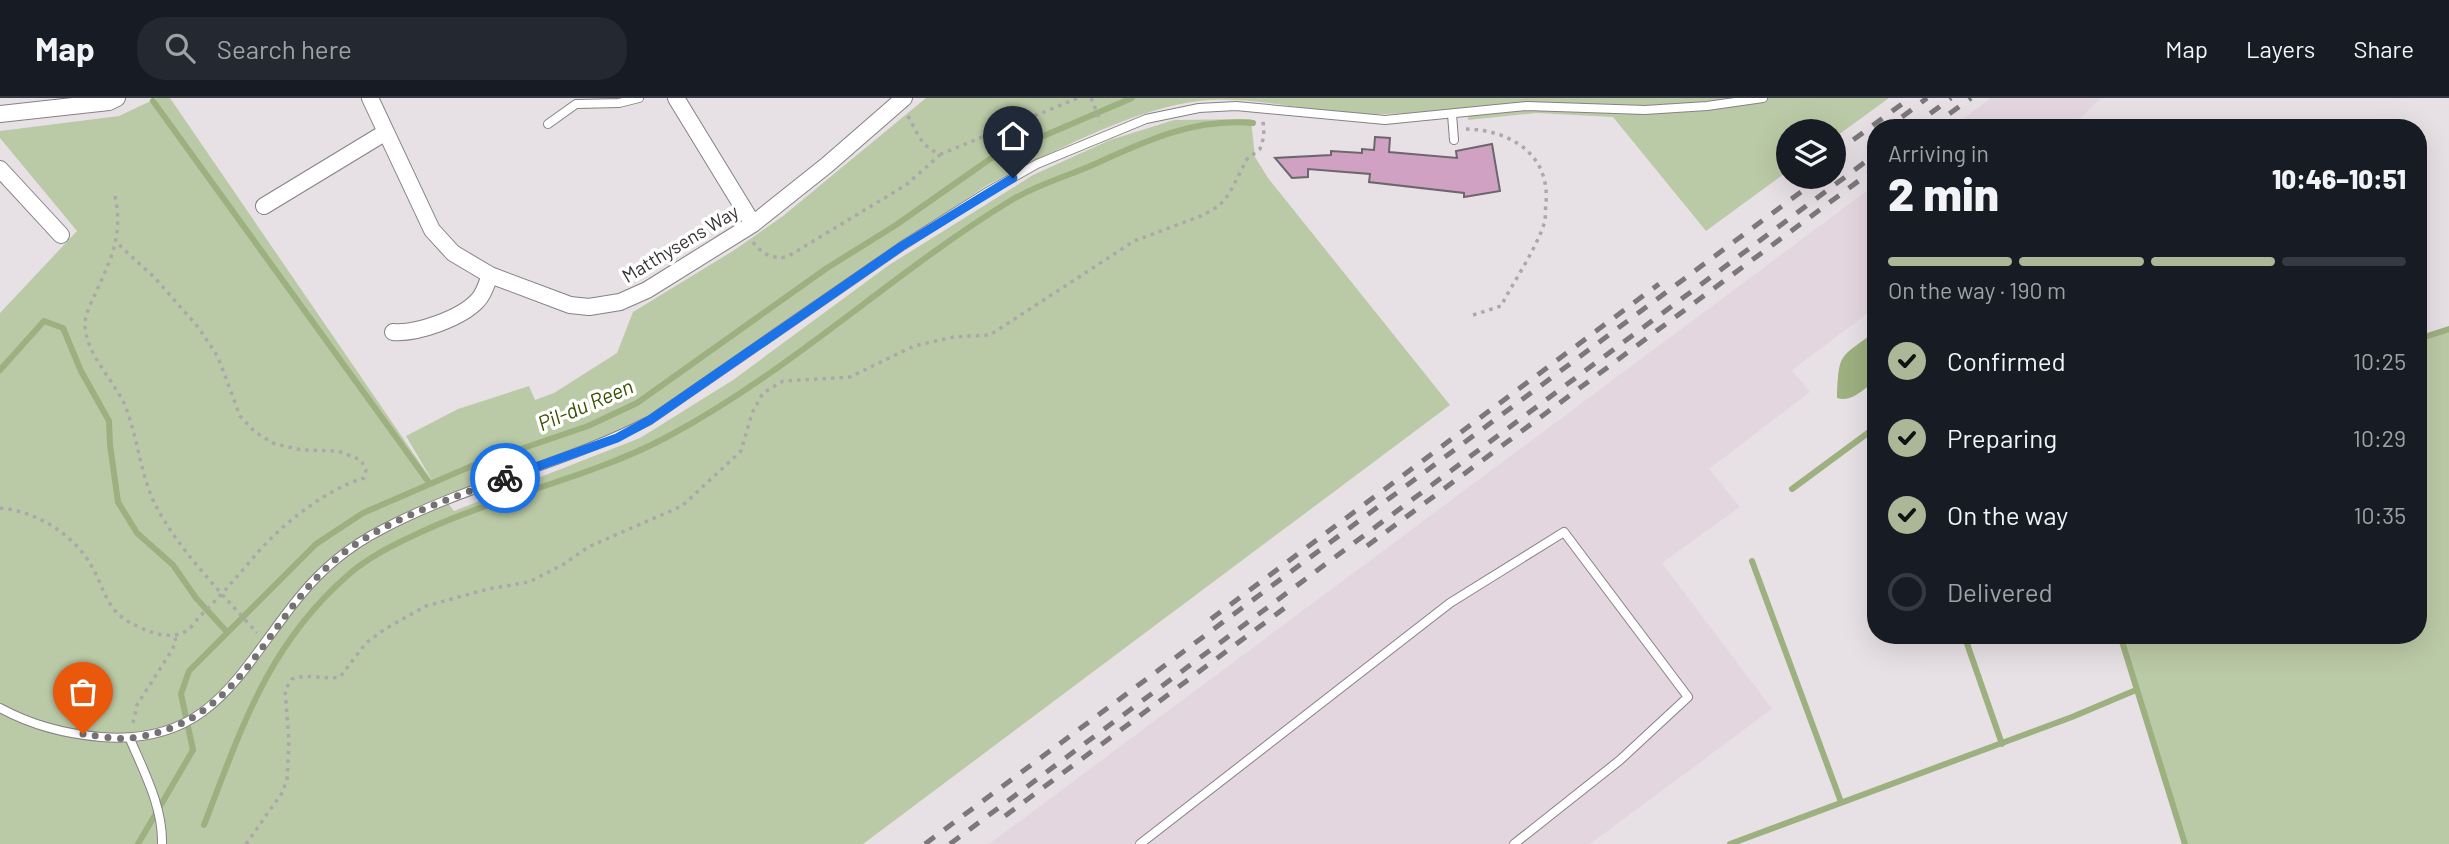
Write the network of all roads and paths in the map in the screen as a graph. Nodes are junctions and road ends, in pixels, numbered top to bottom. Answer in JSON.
{"nodes":[{"id":1,"x":117,"y":98,"type":"edge"},
{"id":2,"x":370,"y":98,"type":"edge"},
{"id":3,"x":639,"y":98,"type":"edge"},
{"id":4,"x":676,"y":98,"type":"edge"},
{"id":5,"x":1078,"y":98,"type":"edge"},
{"id":6,"x":1763,"y":98,"type":"edge"},
{"id":7,"x":902,"y":100,"type":"edge"},
{"id":8,"x":1091,"y":100,"type":"edge"},
{"id":9,"x":1262,"y":108,"type":"junction"},
{"id":10,"x":0,"y":114,"type":"edge"},
{"id":11,"x":1452,"y":114,"type":"junction"},
{"id":12,"x":548,"y":124,"type":"dead end"},
{"id":13,"x":1102,"y":124,"type":"dead end"},
{"id":14,"x":1453,"y":129,"type":"junction"},
{"id":15,"x":386,"y":132,"type":"junction"},
{"id":16,"x":1454,"y":140,"type":"dead end"},
{"id":17,"x":941,"y":154,"type":"junction"},
{"id":18,"x":0,"y":169,"type":"edge"},
{"id":19,"x":115,"y":196,"type":"dead end"},
{"id":20,"x":264,"y":206,"type":"dead end"},
{"id":21,"x":748,"y":227,"type":"junction"},
{"id":22,"x":61,"y":235,"type":"dead end"},
{"id":23,"x":117,"y":243,"type":"junction"},
{"id":24,"x":490,"y":275,"type":"junction"},
{"id":25,"x":1470,"y":316,"type":"dead end"},
{"id":26,"x":393,"y":332,"type":"dead end"},
{"id":27,"x":0,"y":508,"type":"edge"},
{"id":28,"x":223,"y":595,"type":"junction"},
{"id":29,"x":251,"y":626,"type":"dead end"},
{"id":30,"x":174,"y":635,"type":"junction"},
{"id":31,"x":0,"y":708,"type":"edge"},
{"id":32,"x":130,"y":739,"type":"junction"},
{"id":33,"x":162,"y":844,"type":"edge"},
{"id":34,"x":246,"y":844,"type":"edge"},
{"id":35,"x":1140,"y":844,"type":"edge"},
{"id":36,"x":1514,"y":844,"type":"edge"}],
"edges":[{"from":1,"to":10,"type":"street"},
{"from":2,"to":15,"type":"street","name":"Matthysens Way"},
{"from":3,"to":12,"type":"lane"},
{"from":4,"to":21,"type":"street"},
{"from":5,"to":17,"type":"path"},
{"from":6,"to":11,"type":"lane"},
{"from":7,"to":17,"type":"path"},
{"from":7,"to":21,"type":"street","name":"Matthysens Way"},
{"from":8,"to":13,"type":"path"},
{"from":9,"to":11,"type":"lane"},
{"from":9,"to":32,"type":"lane"},
{"from":9,"to":34,"type":"path"},
{"from":11,"to":14,"type":"lane"},
{"from":14,"to":16,"type":"lane"},
{"from":14,"to":25,"type":"path"},
{"from":15,"to":20,"type":"street"},
{"from":15,"to":24,"type":"street","name":"Matthysens Way"},
{"from":17,"to":21,"type":"path"},
{"from":18,"to":22,"type":"street"},
{"from":19,"to":23,"type":"path"},
{"from":21,"to":24,"type":"street","name":"Matthysens Way"},
{"from":23,"to":28,"type":"path"},
{"from":23,"to":28,"type":"path"},
{"from":24,"to":26,"type":"street"},
{"from":27,"to":30,"type":"path"},
{"from":28,"to":29,"type":"path"},
{"from":28,"to":30,"type":"path"},
{"from":30,"to":32,"type":"path"},
{"from":31,"to":32,"type":"lane"},
{"from":32,"to":33,"type":"lane"},
{"from":35,"to":36,"type":"lane"}]}
